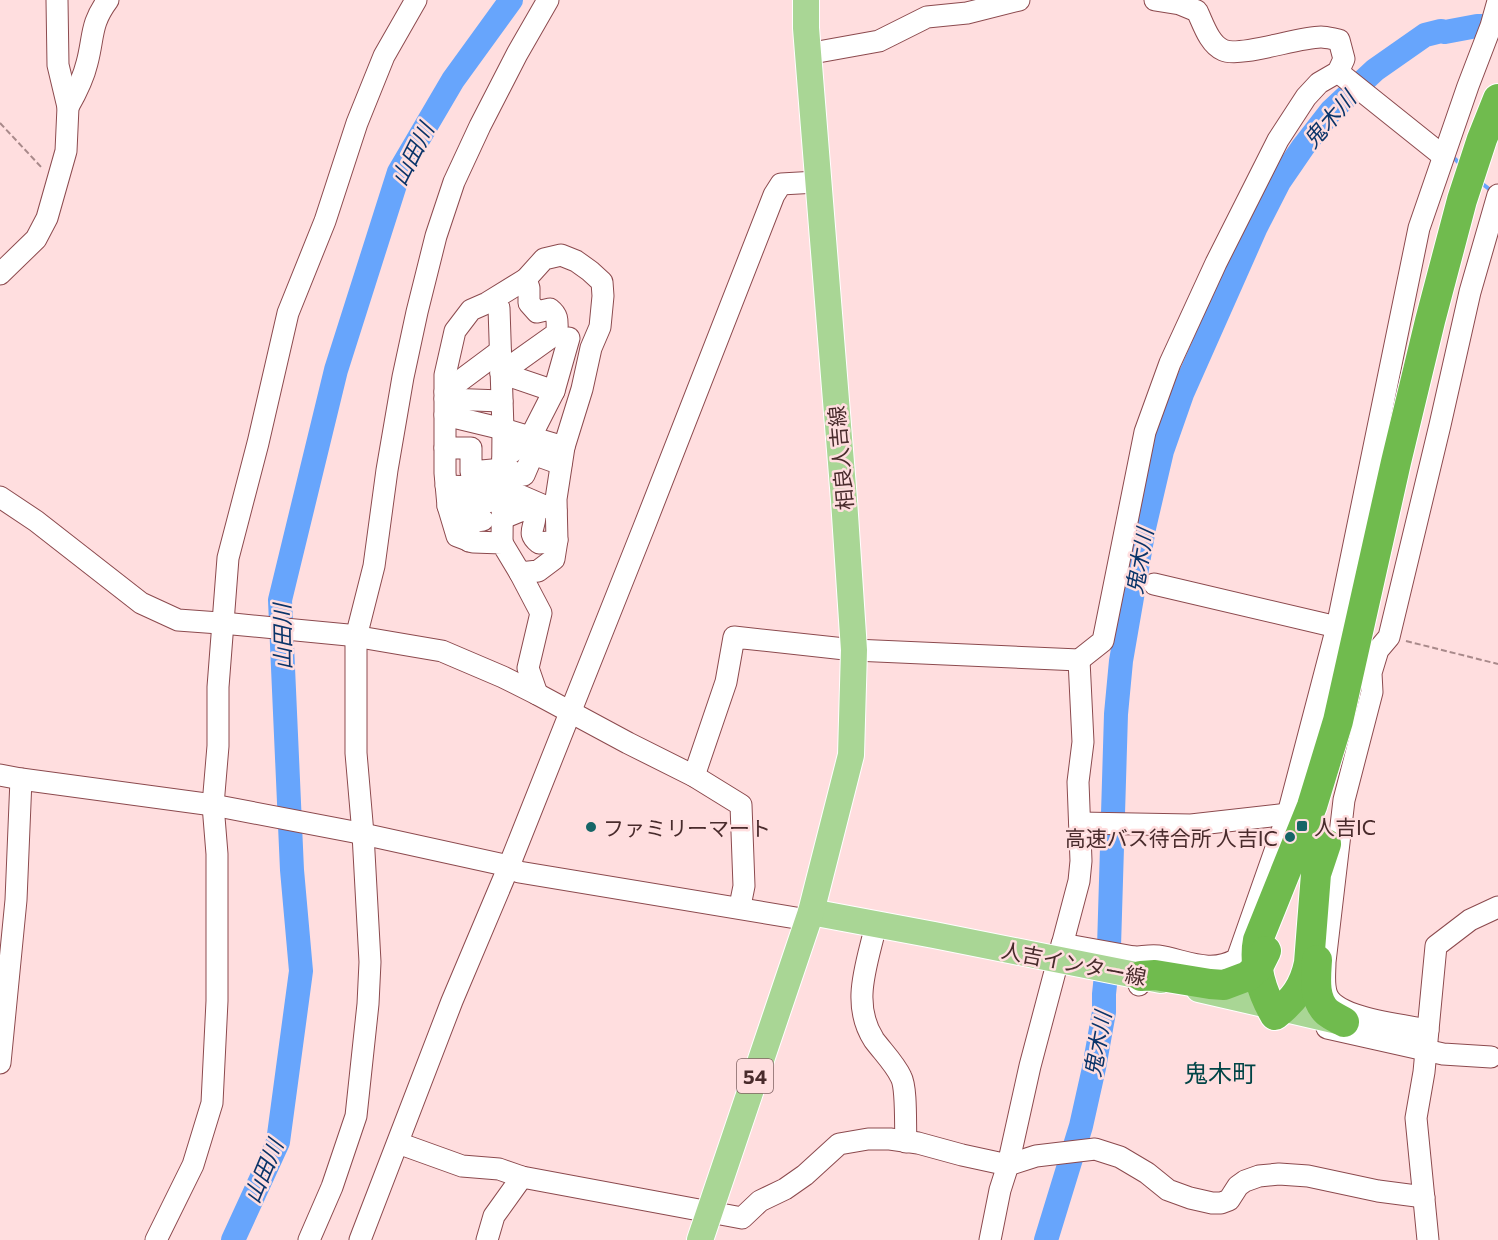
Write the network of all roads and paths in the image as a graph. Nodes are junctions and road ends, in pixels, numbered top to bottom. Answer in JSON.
{"nodes":[{"id":1,"x":57,"y":0,"type":"edge"},
{"id":2,"x":108,"y":0,"type":"edge"},
{"id":3,"x":416,"y":0,"type":"edge"},
{"id":4,"x":548,"y":0,"type":"edge"},
{"id":5,"x":806,"y":0,"type":"edge"},
{"id":6,"x":1019,"y":0,"type":"edge"},
{"id":7,"x":1155,"y":0,"type":"edge"},
{"id":8,"x":1498,"y":1,"type":"edge"},
{"id":9,"x":807,"y":54,"type":"junction"},
{"id":10,"x":1338,"y":72,"type":"junction"},
{"id":11,"x":1498,"y":99,"type":"edge"},
{"id":12,"x":68,"y":108,"type":"junction"},
{"id":13,"x":0,"y":123,"type":"edge"},
{"id":14,"x":1443,"y":156,"type":"junction"},
{"id":15,"x":817,"y":182,"type":"junction"},
{"id":16,"x":57,"y":185,"type":"junction"},
{"id":17,"x":1498,"y":195,"type":"edge"},
{"id":18,"x":0,"y":274,"type":"edge"},
{"id":19,"x":526,"y":279,"type":"junction"},
{"id":20,"x":493,"y":305,"type":"junction"},
{"id":21,"x":563,"y":335,"type":"junction"},
{"id":22,"x":591,"y":348,"type":"junction"},
{"id":23,"x":500,"y":351,"type":"junction"},
{"id":24,"x":501,"y":373,"type":"junction"},
{"id":25,"x":554,"y":391,"type":"junction"},
{"id":26,"x":502,"y":401,"type":"junction"},
{"id":27,"x":445,"y":402,"type":"junction"},
{"id":28,"x":503,"y":429,"type":"junction"},
{"id":29,"x":530,"y":438,"type":"junction"},
{"id":30,"x":445,"y":448,"type":"junction"},
{"id":31,"x":562,"y":464,"type":"junction"},
{"id":32,"x":500,"y":491,"type":"junction"},
{"id":33,"x":447,"y":496,"type":"junction"},
{"id":34,"x":0,"y":497,"type":"edge"},
{"id":35,"x":556,"y":511,"type":"junction"},
{"id":36,"x":557,"y":540,"type":"junction"},
{"id":37,"x":469,"y":541,"type":"junction"},
{"id":38,"x":502,"y":543,"type":"junction"},
{"id":39,"x":520,"y":573,"type":"junction"},
{"id":40,"x":1154,"y":584,"type":"dead end"},
{"id":41,"x":228,"y":624,"type":"junction"},
{"id":42,"x":1337,"y":627,"type":"junction"},
{"id":43,"x":352,"y":636,"type":"junction"},
{"id":44,"x":1389,"y":637,"type":"junction"},
{"id":45,"x":854,"y":650,"type":"junction"},
{"id":46,"x":1079,"y":660,"type":"junction"},
{"id":47,"x":1498,"y":664,"type":"edge"},
{"id":48,"x":537,"y":694,"type":"junction"},
{"id":49,"x":569,"y":712,"type":"junction"},
{"id":50,"x":1338,"y":721,"type":"junction"},
{"id":51,"x":0,"y":775,"type":"edge"},
{"id":52,"x":694,"y":776,"type":"junction"},
{"id":53,"x":21,"y":779,"type":"junction"},
{"id":54,"x":219,"y":806,"type":"junction"},
{"id":55,"x":1300,"y":810,"type":"junction"},
{"id":56,"x":1080,"y":823,"type":"junction"},
{"id":57,"x":359,"y":833,"type":"junction"},
{"id":58,"x":1326,"y":844,"type":"junction"},
{"id":59,"x":509,"y":866,"type":"junction"},
{"id":60,"x":741,"y":901,"type":"junction"},
{"id":61,"x":1498,"y":907,"type":"edge"},
{"id":62,"x":809,"y":916,"type":"junction"},
{"id":63,"x":874,"y":933,"type":"junction"},
{"id":64,"x":1059,"y":958,"type":"junction"},
{"id":65,"x":1258,"y":968,"type":"junction"},
{"id":66,"x":1133,"y":975,"type":"junction"},
{"id":67,"x":1306,"y":977,"type":"junction"},
{"id":68,"x":1276,"y":1010,"type":"junction"},
{"id":69,"x":1344,"y":1022,"type":"junction"},
{"id":70,"x":1427,"y":1041,"type":"junction"},
{"id":71,"x":1495,"y":1058,"type":"edge"},
{"id":72,"x":0,"y":1064,"type":"edge"},
{"id":73,"x":906,"y":1142,"type":"junction"},
{"id":74,"x":398,"y":1143,"type":"junction"},
{"id":75,"x":1008,"y":1165,"type":"junction"},
{"id":76,"x":522,"y":1177,"type":"junction"},
{"id":77,"x":1424,"y":1197,"type":"junction"},
{"id":78,"x":709,"y":1211,"type":"junction"},
{"id":79,"x":156,"y":1240,"type":"edge"},
{"id":80,"x":309,"y":1240,"type":"edge"},
{"id":81,"x":360,"y":1240,"type":"edge"},
{"id":82,"x":488,"y":1240,"type":"edge"},
{"id":83,"x":700,"y":1240,"type":"edge"},
{"id":84,"x":990,"y":1240,"type":"edge"},
{"id":85,"x":1428,"y":1240,"type":"edge"}],
"edges":[{"from":1,"to":12,"type":"street"},
{"from":2,"to":12,"type":"street"},
{"from":3,"to":41,"type":"street"},
{"from":4,"to":43,"type":"street"},
{"from":5,"to":9,"type":"main road","name":"相良人吉線"},
{"from":6,"to":9,"type":"street"},
{"from":7,"to":10,"type":"street"},
{"from":8,"to":14,"type":"street"},
{"from":9,"to":15,"type":"main road","name":"相良人吉線"},
{"from":10,"to":14,"type":"street"},
{"from":10,"to":46,"type":"street"},
{"from":11,"to":50,"type":"highway"},
{"from":12,"to":16,"type":"street"},
{"from":13,"to":16,"type":"path"},
{"from":14,"to":42,"type":"street"},
{"from":15,"to":45,"type":"main road","name":"相良人吉線"},
{"from":15,"to":49,"type":"street"},
{"from":16,"to":18,"type":"street"},
{"from":17,"to":44,"type":"street"},
{"from":19,"to":20,"type":"street"},
{"from":19,"to":21,"type":"street"},
{"from":19,"to":22,"type":"street"},
{"from":20,"to":21,"type":"street"},
{"from":20,"to":23,"type":"street"},
{"from":20,"to":27,"type":"street"},
{"from":21,"to":22,"type":"street"},
{"from":21,"to":24,"type":"street"},
{"from":21,"to":25,"type":"street"},
{"from":22,"to":31,"type":"street"},
{"from":23,"to":24,"type":"street"},
{"from":23,"to":27,"type":"street"},
{"from":24,"to":25,"type":"street"},
{"from":24,"to":26,"type":"street"},
{"from":25,"to":29,"type":"street"},
{"from":26,"to":27,"type":"street"},
{"from":26,"to":28,"type":"street"},
{"from":27,"to":28,"type":"street"},
{"from":27,"to":30,"type":"street"},
{"from":28,"to":29,"type":"street"},
{"from":28,"to":32,"type":"street"},
{"from":29,"to":31,"type":"street"},
{"from":29,"to":32,"type":"street"},
{"from":30,"to":32,"type":"street"},
{"from":30,"to":33,"type":"street"},
{"from":31,"to":32,"type":"street"},
{"from":31,"to":35,"type":"street"},
{"from":32,"to":33,"type":"street"},
{"from":32,"to":35,"type":"street"},
{"from":32,"to":36,"type":"street"},
{"from":32,"to":37,"type":"street"},
{"from":32,"to":38,"type":"street"},
{"from":33,"to":37,"type":"street"},
{"from":34,"to":41,"type":"street"},
{"from":35,"to":36,"type":"street"},
{"from":36,"to":39,"type":"street"},
{"from":37,"to":38,"type":"street"},
{"from":38,"to":39,"type":"street"},
{"from":39,"to":48,"type":"street"},
{"from":40,"to":42,"type":"street"},
{"from":41,"to":43,"type":"street"},
{"from":41,"to":54,"type":"street"},
{"from":42,"to":55,"type":"street"},
{"from":43,"to":48,"type":"street"},
{"from":43,"to":57,"type":"street"},
{"from":44,"to":47,"type":"path"},
{"from":44,"to":70,"type":"street"},
{"from":45,"to":46,"type":"street"},
{"from":45,"to":52,"type":"street"},
{"from":45,"to":62,"type":"main road","name":"相良人吉線"},
{"from":46,"to":56,"type":"street"},
{"from":48,"to":49,"type":"street"},
{"from":49,"to":52,"type":"street"},
{"from":49,"to":59,"type":"street"},
{"from":50,"to":55,"type":"highway"},
{"from":50,"to":58,"type":"highway"},
{"from":51,"to":53,"type":"street"},
{"from":52,"to":60,"type":"street"},
{"from":53,"to":54,"type":"street"},
{"from":53,"to":72,"type":"street"},
{"from":54,"to":57,"type":"street"},
{"from":54,"to":79,"type":"street"},
{"from":55,"to":56,"type":"street"},
{"from":55,"to":65,"type":"highway"},
{"from":55,"to":66,"type":"street"},
{"from":56,"to":64,"type":"street"},
{"from":57,"to":59,"type":"street"},
{"from":57,"to":80,"type":"street"},
{"from":58,"to":67,"type":"highway"},
{"from":58,"to":69,"type":"highway"},
{"from":59,"to":60,"type":"street"},
{"from":59,"to":62,"type":"street"},
{"from":59,"to":74,"type":"street"},
{"from":60,"to":62,"type":"street"},
{"from":61,"to":70,"type":"street"},
{"from":62,"to":63,"type":"main road","name":"人吉インター線"},
{"from":62,"to":64,"type":"main road","name":"人吉インター線"},
{"from":62,"to":78,"type":"main road","number":"54"},
{"from":63,"to":64,"type":"main road","name":"人吉インター線"},
{"from":63,"to":73,"type":"street"},
{"from":64,"to":66,"type":"main road","name":"人吉インター線"},
{"from":64,"to":75,"type":"street"},
{"from":65,"to":66,"type":"highway"},
{"from":65,"to":67,"type":"highway"},
{"from":65,"to":68,"type":"highway"},
{"from":66,"to":68,"type":"main road","name":"人吉インター線"},
{"from":67,"to":68,"type":"highway"},
{"from":68,"to":69,"type":"main road","name":"人吉インター線"},
{"from":68,"to":70,"type":"street"},
{"from":69,"to":70,"type":"street"},
{"from":70,"to":71,"type":"street"},
{"from":70,"to":77,"type":"street"},
{"from":73,"to":75,"type":"street"},
{"from":73,"to":78,"type":"street"},
{"from":74,"to":76,"type":"street"},
{"from":74,"to":81,"type":"street"},
{"from":75,"to":77,"type":"street"},
{"from":75,"to":84,"type":"street"},
{"from":76,"to":78,"type":"street"},
{"from":76,"to":82,"type":"street"},
{"from":77,"to":85,"type":"street"},
{"from":78,"to":83,"type":"main road","number":"54"}]}
